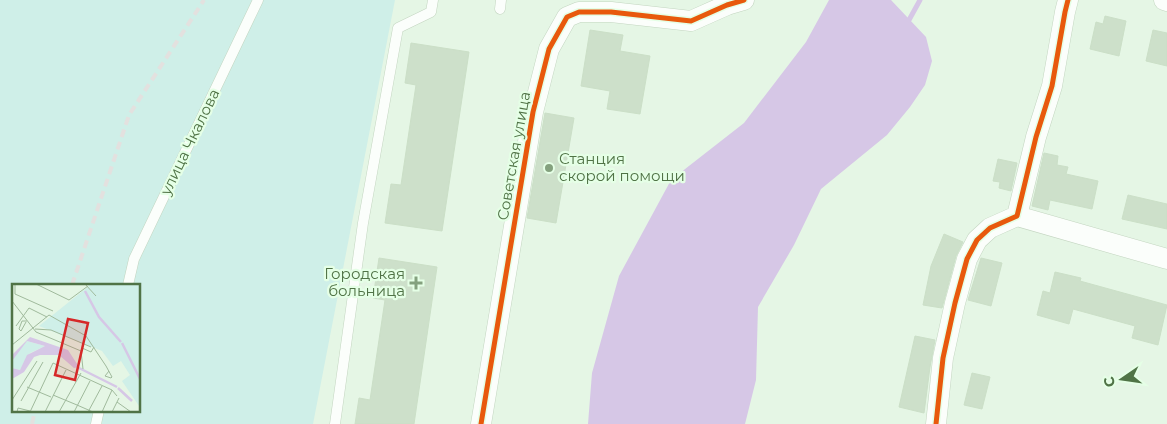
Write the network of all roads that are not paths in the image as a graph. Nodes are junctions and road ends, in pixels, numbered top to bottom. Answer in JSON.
{"nodes":[{"id":1,"x":258,"y":0,"type":"edge"},
{"id":2,"x":433,"y":0,"type":"edge"},
{"id":3,"x":744,"y":0,"type":"edge"},
{"id":4,"x":1068,"y":0,"type":"edge"},
{"id":5,"x":1017,"y":216,"type":"junction"},
{"id":6,"x":1167,"y":259,"type":"edge"},
{"id":7,"x":128,"y":284,"type":"edge"},
{"id":8,"x":334,"y":424,"type":"edge"},
{"id":9,"x":481,"y":424,"type":"edge"},
{"id":10,"x":936,"y":424,"type":"edge"}],
"edges":[{"from":1,"to":7,"type":"lane","name":"улица Чкалова"},
{"from":2,"to":8,"type":"lane"},
{"from":3,"to":9,"type":"street","name":"Советская улица"},
{"from":4,"to":5,"type":"street"},
{"from":5,"to":6,"type":"street"},
{"from":5,"to":10,"type":"street"}]}
